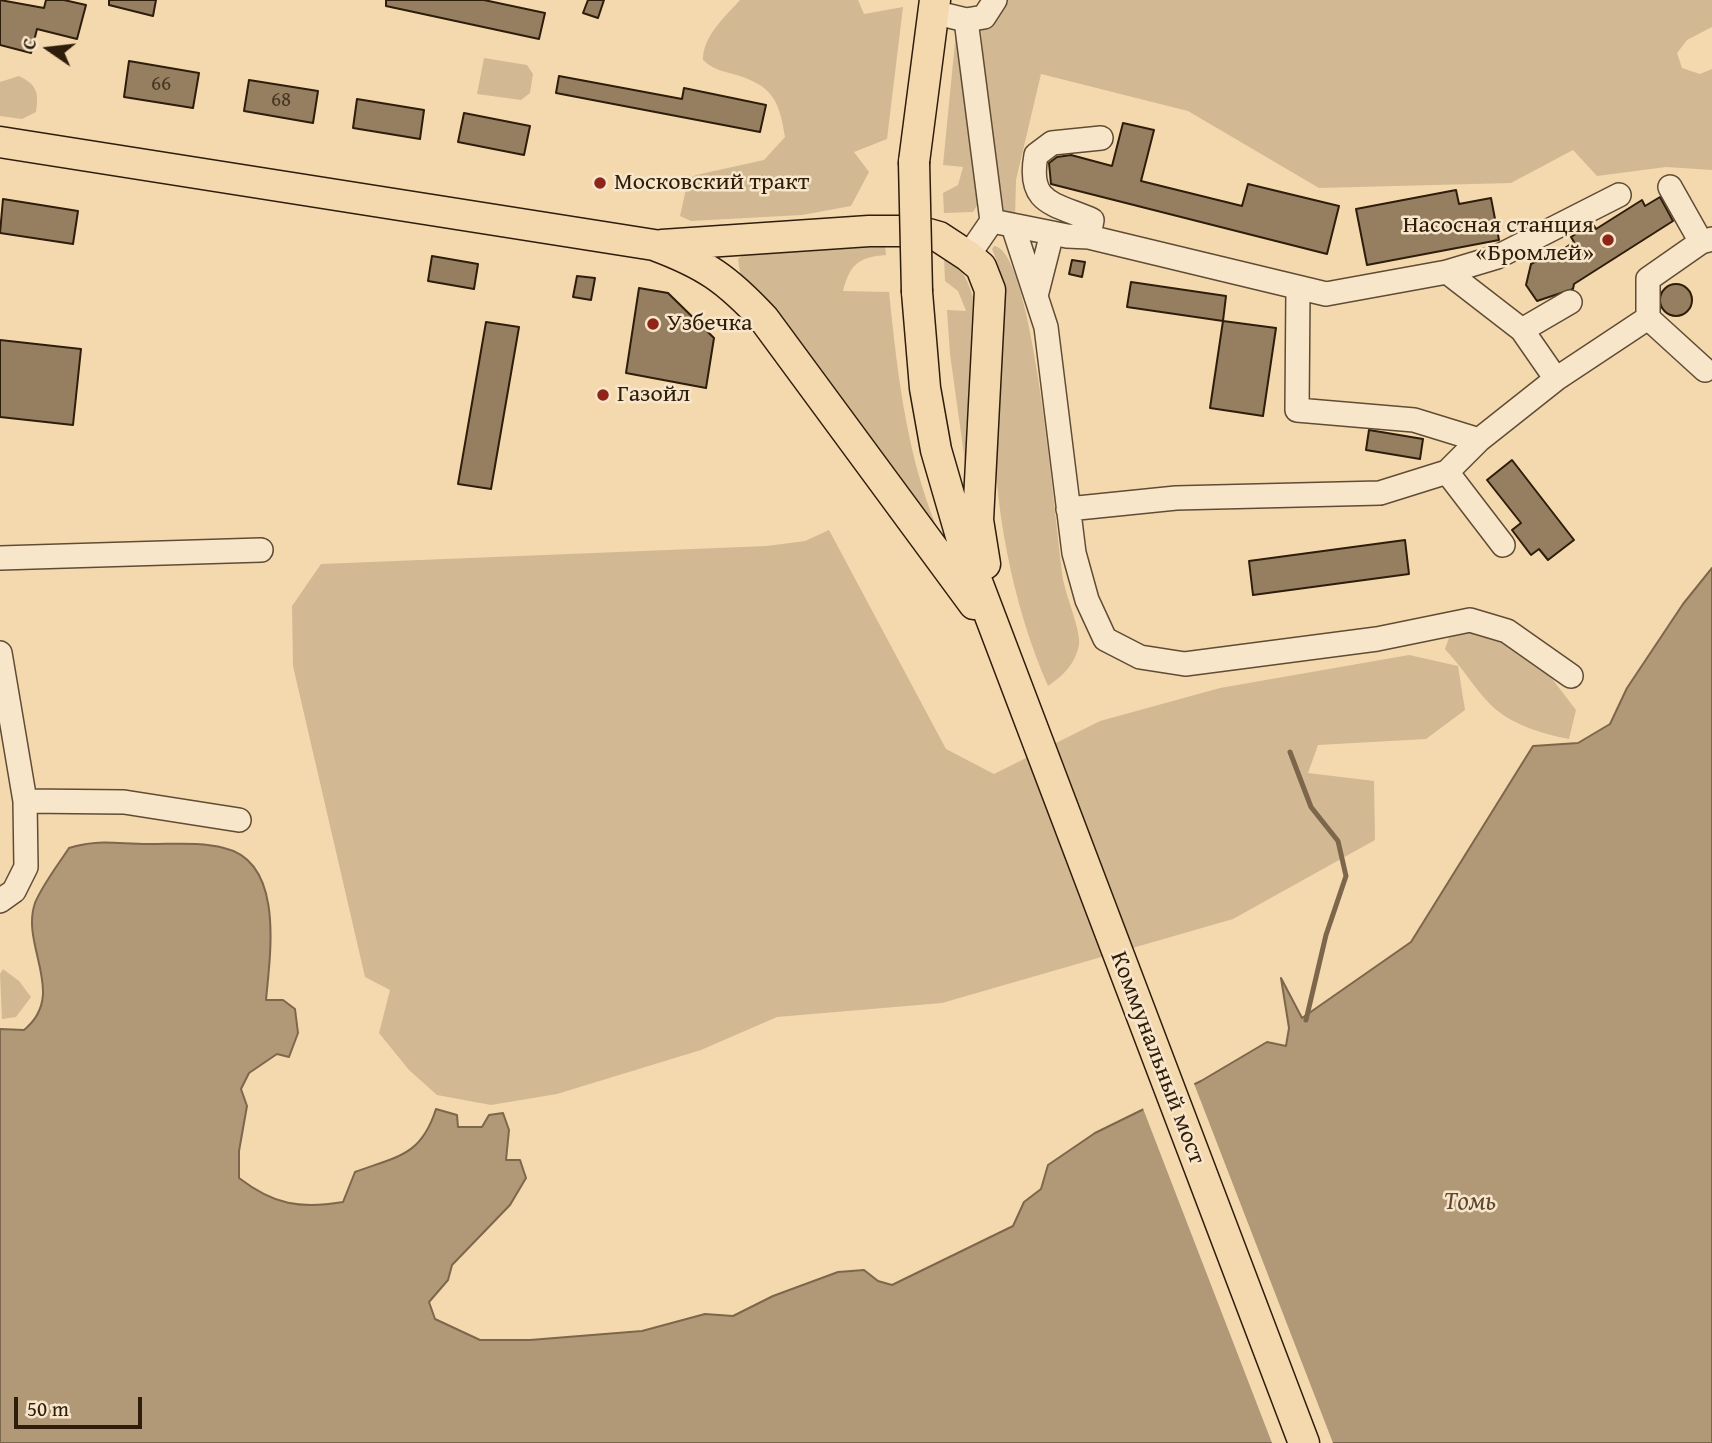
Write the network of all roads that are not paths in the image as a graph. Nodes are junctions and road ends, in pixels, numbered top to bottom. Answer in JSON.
{"nodes":[{"id":1,"x":996,"y":0,"type":"edge"},
{"id":2,"x":934,"y":6,"type":"edge"},
{"id":3,"x":966,"y":20,"type":"junction"},
{"id":4,"x":1101,"y":138,"type":"dead end"},
{"id":5,"x":0,"y":142,"type":"edge"},
{"id":6,"x":1670,"y":187,"type":"dead end"},
{"id":7,"x":1619,"y":195,"type":"dead end"},
{"id":8,"x":1003,"y":223,"type":"junction"},
{"id":9,"x":1052,"y":233,"type":"junction"},
{"id":10,"x":1089,"y":237,"type":"junction"},
{"id":11,"x":1707,"y":241,"type":"edge"},
{"id":12,"x":654,"y":245,"type":"junction"},
{"id":13,"x":968,"y":256,"type":"junction"},
{"id":14,"x":1447,"y":272,"type":"junction"},
{"id":15,"x":1298,"y":289,"type":"junction"},
{"id":16,"x":1036,"y":296,"type":"junction"},
{"id":17,"x":1570,"y":302,"type":"dead end"},
{"id":18,"x":1648,"y":318,"type":"junction"},
{"id":19,"x":1522,"y":330,"type":"junction"},
{"id":20,"x":1705,"y":370,"type":"dead end"},
{"id":21,"x":1556,"y":379,"type":"junction"},
{"id":22,"x":1479,"y":440,"type":"junction"},
{"id":23,"x":1447,"y":472,"type":"junction"},
{"id":24,"x":1068,"y":509,"type":"junction"},
{"id":25,"x":1503,"y":545,"type":"dead end"},
{"id":26,"x":261,"y":550,"type":"dead end"},
{"id":27,"x":0,"y":558,"type":"edge"},
{"id":28,"x":996,"y":637,"type":"junction"},
{"id":29,"x":0,"y":656,"type":"edge"},
{"id":30,"x":1571,"y":676,"type":"dead end"},
{"id":31,"x":25,"y":801,"type":"junction"},
{"id":32,"x":239,"y":820,"type":"dead end"},
{"id":33,"x":0,"y":901,"type":"edge"},
{"id":34,"x":1304,"y":1443,"type":"edge"}],
"edges":[{"from":1,"to":3,"type":"street"},
{"from":2,"to":3,"type":"street"},
{"from":2,"to":28,"type":"main road","bridge":true},
{"from":3,"to":8,"type":"street"},
{"from":4,"to":10,"type":"street"},
{"from":5,"to":12,"type":"main road"},
{"from":6,"to":11,"type":"street"},
{"from":7,"to":14,"type":"street"},
{"from":8,"to":9,"type":"street"},
{"from":8,"to":13,"type":"street"},
{"from":8,"to":16,"type":"street"},
{"from":9,"to":10,"type":"street"},
{"from":9,"to":16,"type":"street"},
{"from":10,"to":15,"type":"street"},
{"from":11,"to":18,"type":"street"},
{"from":12,"to":13,"type":"main road"},
{"from":12,"to":28,"type":"main road"},
{"from":13,"to":28,"type":"main road"},
{"from":14,"to":15,"type":"street"},
{"from":14,"to":19,"type":"street"},
{"from":15,"to":22,"type":"street"},
{"from":16,"to":24,"type":"street"},
{"from":17,"to":19,"type":"street"},
{"from":18,"to":20,"type":"street"},
{"from":18,"to":21,"type":"street"},
{"from":19,"to":21,"type":"street"},
{"from":21,"to":22,"type":"street"},
{"from":22,"to":23,"type":"street"},
{"from":23,"to":24,"type":"street"},
{"from":23,"to":25,"type":"street"},
{"from":24,"to":30,"type":"street"},
{"from":26,"to":27,"type":"street"},
{"from":28,"to":34,"type":"main road","name":"Коммунальный мост"},
{"from":29,"to":31,"type":"street"},
{"from":31,"to":32,"type":"street"},
{"from":31,"to":33,"type":"street"}]}
